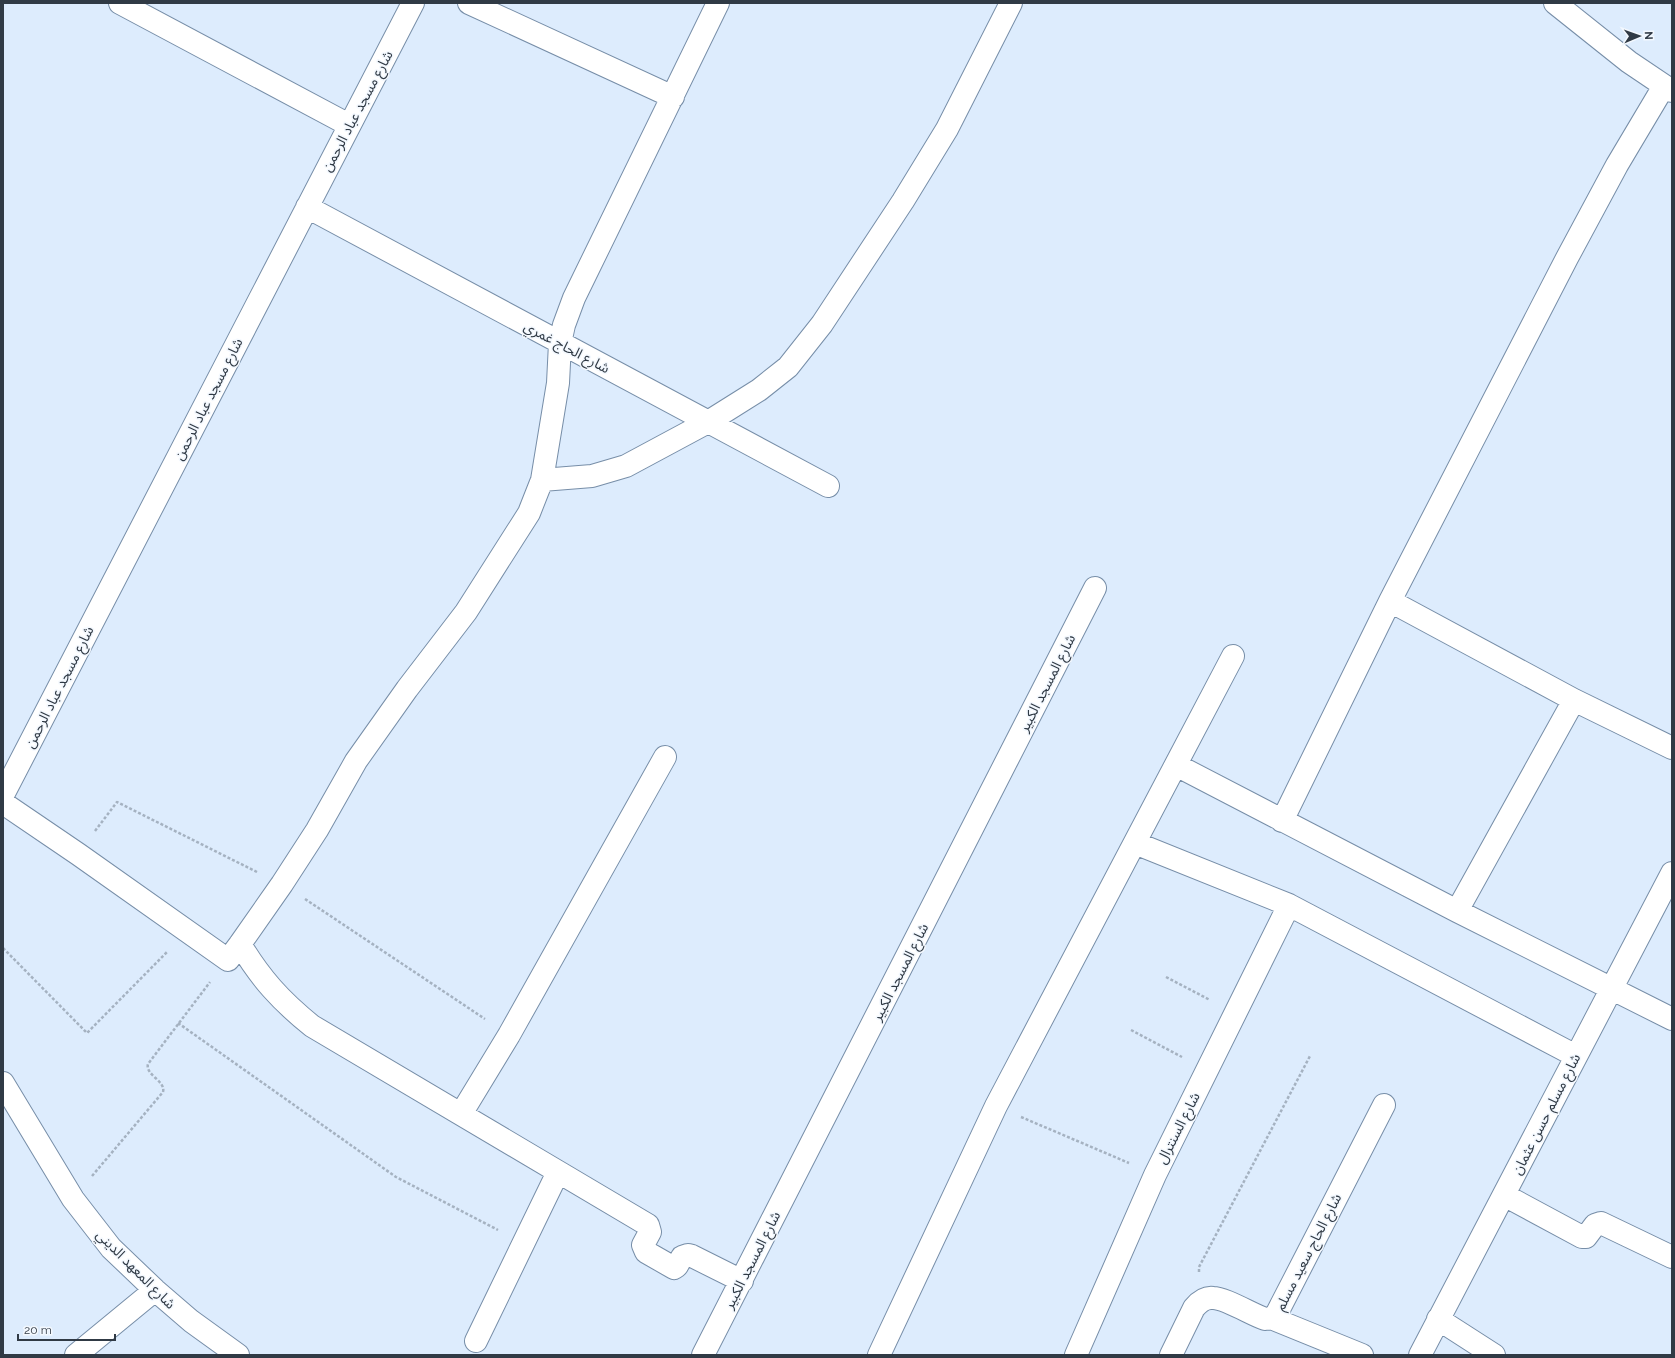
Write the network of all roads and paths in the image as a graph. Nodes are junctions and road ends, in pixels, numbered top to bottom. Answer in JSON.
{"nodes":[{"id":1,"x":120,"y":3,"type":"edge"},
{"id":2,"x":413,"y":3,"type":"edge"},
{"id":3,"x":469,"y":3,"type":"edge"},
{"id":4,"x":718,"y":3,"type":"edge"},
{"id":5,"x":1011,"y":3,"type":"edge"},
{"id":6,"x":1555,"y":3,"type":"edge"},
{"id":7,"x":1668,"y":88,"type":"edge"},
{"id":8,"x":673,"y":97,"type":"junction"},
{"id":9,"x":350,"y":125,"type":"junction"},
{"id":10,"x":307,"y":207,"type":"junction"},
{"id":11,"x":560,"y":343,"type":"junction"},
{"id":12,"x":708,"y":422,"type":"junction"},
{"id":13,"x":542,"y":480,"type":"junction"},
{"id":14,"x":828,"y":486,"type":"dead end"},
{"id":15,"x":1095,"y":588,"type":"dead end"},
{"id":16,"x":1390,"y":601,"type":"junction"},
{"id":17,"x":1233,"y":656,"type":"dead end"},
{"id":18,"x":1574,"y":700,"type":"junction"},
{"id":19,"x":1672,"y":748,"type":"edge"},
{"id":20,"x":665,"y":757,"type":"dead end"},
{"id":21,"x":1176,"y":765,"type":"junction"},
{"id":22,"x":3,"y":795,"type":"edge"},
{"id":23,"x":3,"y":803,"type":"edge"},
{"id":24,"x":1282,"y":821,"type":"junction"},
{"id":25,"x":1135,"y":843,"type":"junction"},
{"id":26,"x":78,"y":854,"type":"junction"},
{"id":27,"x":1672,"y":873,"type":"edge"},
{"id":28,"x":282,"y":884,"type":"junction"},
{"id":29,"x":1289,"y":905,"type":"junction"},
{"id":30,"x":1457,"y":911,"type":"junction"},
{"id":31,"x":187,"y":932,"type":"junction"},
{"id":32,"x":3,"y":948,"type":"edge"},
{"id":33,"x":234,"y":952,"type":"junction"},
{"id":34,"x":1166,"y":977,"type":"dead end"},
{"id":35,"x":1612,"y":989,"type":"junction"},
{"id":36,"x":1236,"y":1014,"type":"junction"},
{"id":37,"x":1672,"y":1019,"type":"edge"},
{"id":38,"x":178,"y":1023,"type":"junction"},
{"id":39,"x":1131,"y":1030,"type":"dead end"},
{"id":40,"x":509,"y":1035,"type":"junction"},
{"id":41,"x":1310,"y":1056,"type":"dead end"},
{"id":42,"x":1576,"y":1056,"type":"junction"},
{"id":43,"x":1207,"y":1071,"type":"junction"},
{"id":44,"x":3,"y":1083,"type":"edge"},
{"id":45,"x":1384,"y":1104,"type":"dead end"},
{"id":46,"x":996,"y":1106,"type":"junction"},
{"id":47,"x":461,"y":1114,"type":"junction"},
{"id":48,"x":558,"y":1172,"type":"junction"},
{"id":49,"x":1155,"y":1175,"type":"junction"},
{"id":50,"x":1504,"y":1195,"type":"junction"},
{"id":51,"x":73,"y":1199,"type":"junction"},
{"id":52,"x":523,"y":1243,"type":"junction"},
{"id":53,"x":1672,"y":1256,"type":"edge"},
{"id":54,"x":742,"y":1281,"type":"junction"},
{"id":55,"x":155,"y":1290,"type":"junction"},
{"id":56,"x":1206,"y":1299,"type":"junction"},
{"id":57,"x":1271,"y":1318,"type":"junction"},
{"id":58,"x":1438,"y":1319,"type":"junction"},
{"id":59,"x":476,"y":1341,"type":"dead end"},
{"id":60,"x":76,"y":1355,"type":"edge"},
{"id":61,"x":238,"y":1355,"type":"edge"},
{"id":62,"x":703,"y":1355,"type":"edge"},
{"id":63,"x":879,"y":1355,"type":"edge"},
{"id":64,"x":1076,"y":1355,"type":"edge"},
{"id":65,"x":1171,"y":1355,"type":"edge"},
{"id":66,"x":1362,"y":1355,"type":"edge"},
{"id":67,"x":1420,"y":1355,"type":"edge"},
{"id":68,"x":1494,"y":1355,"type":"edge"}],
"edges":[{"from":1,"to":9,"type":"street"},
{"from":2,"to":9,"type":"street","name":"شارع مسجد عباد الرحمن"},
{"from":3,"to":8,"type":"street"},
{"from":4,"to":8,"type":"street"},
{"from":5,"to":12,"type":"street"},
{"from":6,"to":7,"type":"street"},
{"from":7,"to":16,"type":"street"},
{"from":8,"to":11,"type":"street"},
{"from":9,"to":10,"type":"street","name":"شارع مسجد عباد الرحمن"},
{"from":10,"to":11,"type":"street","name":"شارع الحاج غمري"},
{"from":10,"to":22,"type":"street","name":"شارع مسجد عباد الرحمن"},
{"from":11,"to":12,"type":"street","name":"شارع الحاج غمري"},
{"from":11,"to":13,"type":"street"},
{"from":12,"to":13,"type":"street"},
{"from":12,"to":14,"type":"street","name":"شارع الحاج غمري"},
{"from":13,"to":28,"type":"street"},
{"from":15,"to":54,"type":"street","name":"شارع المسجد الكبير"},
{"from":16,"to":18,"type":"street"},
{"from":16,"to":24,"type":"street"},
{"from":17,"to":21,"type":"street"},
{"from":18,"to":19,"type":"street"},
{"from":18,"to":30,"type":"street"},
{"from":20,"to":40,"type":"street"},
{"from":21,"to":24,"type":"street"},
{"from":21,"to":25,"type":"street"},
{"from":23,"to":26,"type":"street"},
{"from":24,"to":30,"type":"street"},
{"from":25,"to":29,"type":"street"},
{"from":25,"to":46,"type":"street"},
{"from":26,"to":28,"type":"path"},
{"from":26,"to":31,"type":"street"},
{"from":27,"to":35,"type":"street","name":"شارع مسلم حسن عثمان"},
{"from":28,"to":33,"type":"street"},
{"from":28,"to":40,"type":"path"},
{"from":29,"to":36,"type":"street","name":"شارع السنترال"},
{"from":29,"to":42,"type":"street"},
{"from":30,"to":35,"type":"street"},
{"from":31,"to":32,"type":"path"},
{"from":31,"to":33,"type":"street"},
{"from":33,"to":38,"type":"path"},
{"from":33,"to":47,"type":"street"},
{"from":34,"to":36,"type":"path"},
{"from":35,"to":37,"type":"street"},
{"from":35,"to":42,"type":"street","name":"شارع مسلم حسن عثمان"},
{"from":36,"to":43,"type":"street","name":"شارع السنترال"},
{"from":38,"to":51,"type":"path"},
{"from":38,"to":52,"type":"path"},
{"from":39,"to":43,"type":"path"},
{"from":40,"to":47,"type":"street"},
{"from":41,"to":56,"type":"path"},
{"from":42,"to":50,"type":"street","name":"شارع مسلم حسن عثمان"},
{"from":43,"to":49,"type":"street","name":"شارع السنترال"},
{"from":44,"to":51,"type":"street","name":"شارع المعهد الديني"},
{"from":45,"to":57,"type":"street","name":"شارع الحاج سعيد مسلم"},
{"from":46,"to":49,"type":"path"},
{"from":46,"to":63,"type":"street"},
{"from":47,"to":48,"type":"street"},
{"from":48,"to":52,"type":"street"},
{"from":48,"to":54,"type":"street"},
{"from":49,"to":64,"type":"street","name":"شارع السنترال"},
{"from":50,"to":53,"type":"street"},
{"from":50,"to":58,"type":"street","name":"شارع مسلم حسن عثمان"},
{"from":51,"to":55,"type":"street","name":"شارع المعهد الديني"},
{"from":52,"to":59,"type":"street"},
{"from":54,"to":62,"type":"street","name":"شارع المسجد الكبير"},
{"from":55,"to":60,"type":"street"},
{"from":55,"to":61,"type":"street","name":"شارع المعهد الديني"},
{"from":56,"to":57,"type":"street","name":"شارع الحاج سعيد مسلم"},
{"from":56,"to":65,"type":"street"},
{"from":57,"to":66,"type":"street"},
{"from":58,"to":67,"type":"street","name":"شارع مسلم حسن عثمان"},
{"from":58,"to":68,"type":"street"}]}
